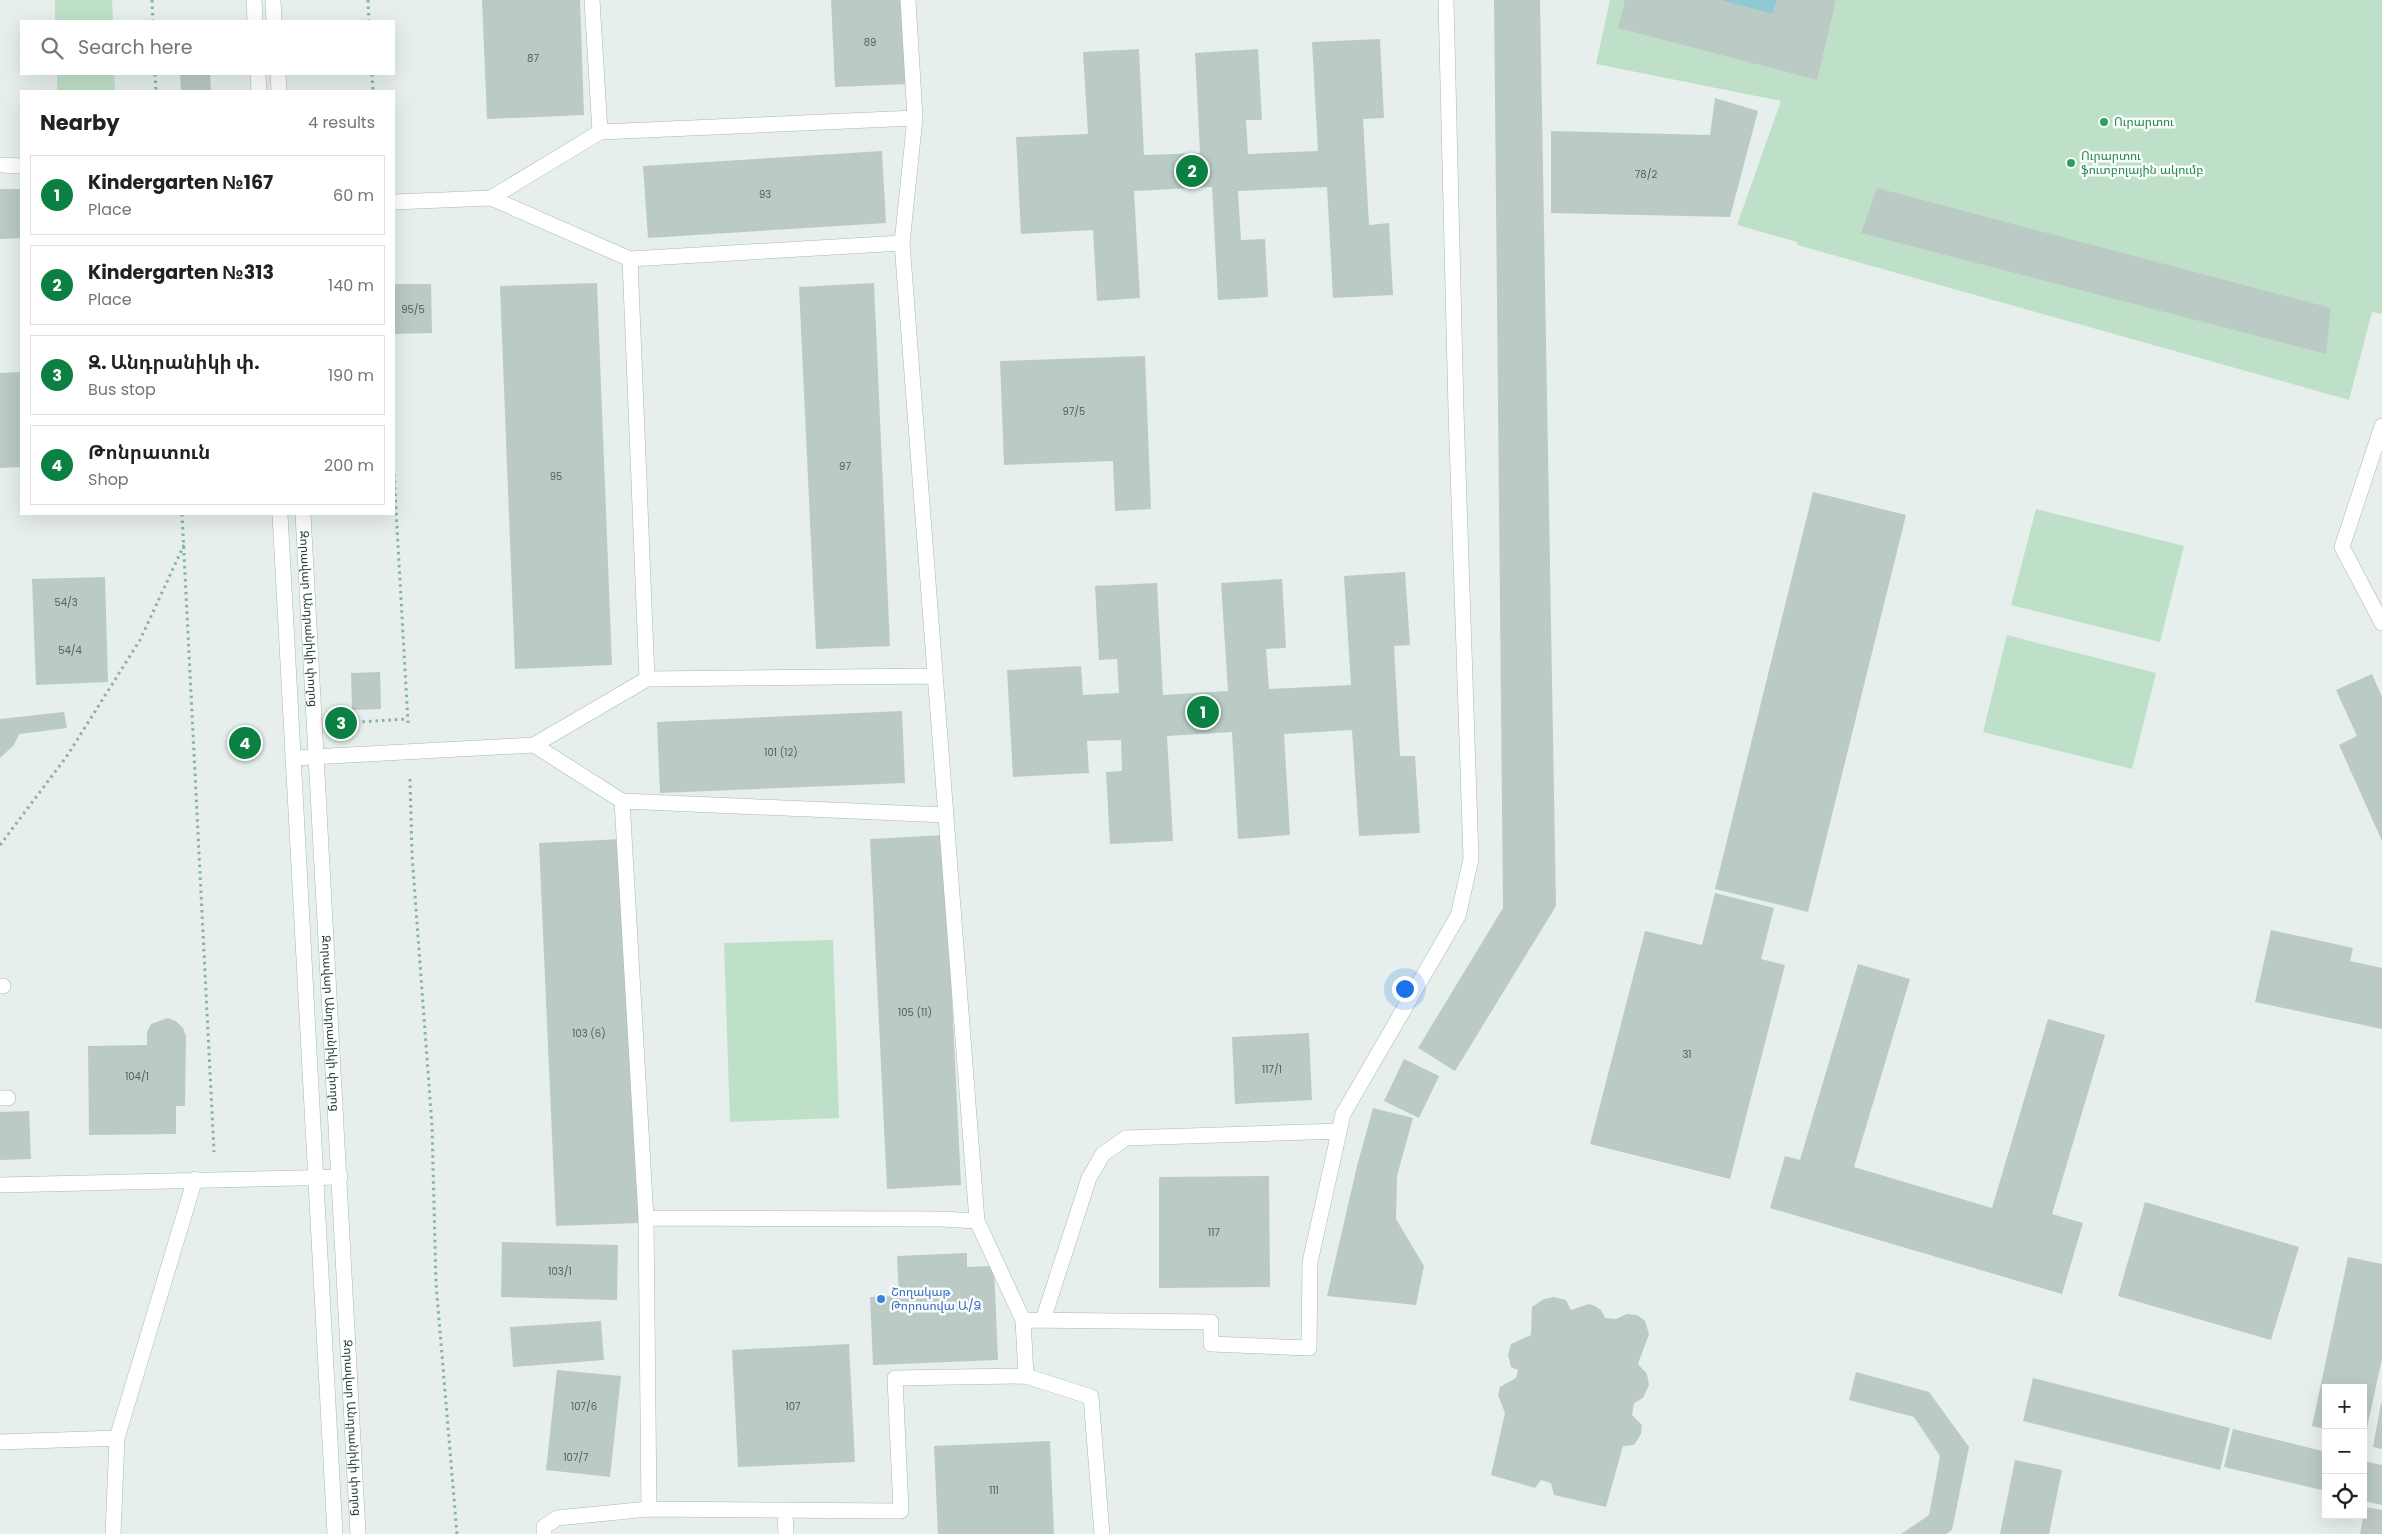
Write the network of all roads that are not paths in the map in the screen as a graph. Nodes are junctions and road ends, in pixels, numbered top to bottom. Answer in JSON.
{"nodes":[{"id":1,"x":254,"y":0,"type":"edge"},
{"id":2,"x":273,"y":0,"type":"edge"},
{"id":3,"x":592,"y":0,"type":"edge"},
{"id":4,"x":908,"y":0,"type":"edge"},
{"id":5,"x":1446,"y":0,"type":"edge"},
{"id":6,"x":256,"y":20,"type":"edge"},
{"id":7,"x":274,"y":20,"type":"edge"},
{"id":8,"x":258,"y":75,"type":"edge"},
{"id":9,"x":278,"y":75,"type":"edge"},
{"id":10,"x":259,"y":90,"type":"edge"},
{"id":11,"x":279,"y":90,"type":"edge"},
{"id":12,"x":914,"y":118,"type":"junction"},
{"id":13,"x":600,"y":132,"type":"junction"},
{"id":14,"x":0,"y":166,"type":"edge"},
{"id":15,"x":20,"y":166,"type":"edge"},
{"id":16,"x":492,"y":198,"type":"junction"},
{"id":17,"x":395,"y":202,"type":"edge"},
{"id":18,"x":902,"y":244,"type":"junction"},
{"id":19,"x":630,"y":259,"type":"junction"},
{"id":20,"x":2382,"y":426,"type":"edge"},
{"id":21,"x":280,"y":515,"type":"edge"},
{"id":22,"x":303,"y":515,"type":"edge"},
{"id":23,"x":2382,"y":623,"type":"edge"},
{"id":24,"x":935,"y":676,"type":"junction"},
{"id":25,"x":648,"y":679,"type":"junction"},
{"id":26,"x":534,"y":745,"type":"junction"},
{"id":27,"x":316,"y":755,"type":"junction"},
{"id":28,"x":294,"y":758,"type":"junction"},
{"id":29,"x":622,"y":801,"type":"junction"},
{"id":30,"x":944,"y":815,"type":"junction"},
{"id":31,"x":1339,"y":1131,"type":"junction"},
{"id":32,"x":340,"y":1177,"type":"junction"},
{"id":33,"x":315,"y":1178,"type":"junction"},
{"id":34,"x":195,"y":1179,"type":"junction"},
{"id":35,"x":0,"y":1185,"type":"edge"},
{"id":36,"x":646,"y":1218,"type":"junction"},
{"id":37,"x":977,"y":1221,"type":"junction"},
{"id":38,"x":1023,"y":1320,"type":"junction"},
{"id":39,"x":1042,"y":1320,"type":"junction"},
{"id":40,"x":1026,"y":1376,"type":"junction"},
{"id":41,"x":117,"y":1438,"type":"junction"},
{"id":42,"x":0,"y":1442,"type":"edge"},
{"id":43,"x":649,"y":1509,"type":"junction"},
{"id":44,"x":785,"y":1511,"type":"junction"},
{"id":45,"x":113,"y":1534,"type":"edge"},
{"id":46,"x":335,"y":1534,"type":"edge"},
{"id":47,"x":358,"y":1534,"type":"edge"},
{"id":48,"x":544,"y":1534,"type":"edge"},
{"id":49,"x":786,"y":1534,"type":"edge"},
{"id":50,"x":1102,"y":1534,"type":"edge"}],
"edges":[{"from":1,"to":6,"type":"main road"},
{"from":2,"to":7,"type":"main road"},
{"from":3,"to":13,"type":"main road"},
{"from":4,"to":12,"type":"main road"},
{"from":5,"to":31,"type":"main road"},
{"from":8,"to":10,"type":"main road"},
{"from":9,"to":11,"type":"main road"},
{"from":12,"to":13,"type":"main road"},
{"from":12,"to":18,"type":"main road"},
{"from":13,"to":16,"type":"main road"},
{"from":14,"to":15,"type":"main road"},
{"from":16,"to":17,"type":"main road"},
{"from":16,"to":19,"type":"main road"},
{"from":18,"to":19,"type":"main road"},
{"from":18,"to":24,"type":"main road"},
{"from":19,"to":25,"type":"main road"},
{"from":20,"to":23,"type":"main road"},
{"from":21,"to":28,"type":"main road","name":"Զորավար Անդրանիկի փողոց"},
{"from":22,"to":27,"type":"main road","name":"Զորավար Անդրանիկի փողոց"},
{"from":24,"to":25,"type":"main road"},
{"from":24,"to":30,"type":"main road"},
{"from":25,"to":26,"type":"main road"},
{"from":26,"to":27,"type":"main road"},
{"from":26,"to":29,"type":"main road"},
{"from":27,"to":28,"type":"main road"},
{"from":27,"to":32,"type":"main road","name":"Զորավար Անդրանիկի փողոց"},
{"from":28,"to":33,"type":"main road","name":"Զորավար Անդրանիկի փողոց"},
{"from":29,"to":30,"type":"main road"},
{"from":29,"to":36,"type":"main road"},
{"from":30,"to":37,"type":"main road"},
{"from":31,"to":39,"type":"main road"},
{"from":31,"to":39,"type":"main road"},
{"from":32,"to":33,"type":"main road"},
{"from":32,"to":47,"type":"main road","name":"Զորավար Անդրանիկի փողոց"},
{"from":33,"to":34,"type":"main road"},
{"from":33,"to":46,"type":"main road","name":"Զորավար Անդրանիկի փողոց"},
{"from":34,"to":35,"type":"main road"},
{"from":34,"to":41,"type":"main road"},
{"from":36,"to":37,"type":"main road"},
{"from":36,"to":43,"type":"main road"},
{"from":37,"to":38,"type":"main road"},
{"from":38,"to":39,"type":"main road"},
{"from":38,"to":40,"type":"main road"},
{"from":40,"to":44,"type":"main road"},
{"from":40,"to":50,"type":"main road"},
{"from":41,"to":42,"type":"main road"},
{"from":41,"to":45,"type":"main road"},
{"from":43,"to":44,"type":"main road"},
{"from":43,"to":48,"type":"main road"},
{"from":44,"to":49,"type":"main road"}]}
